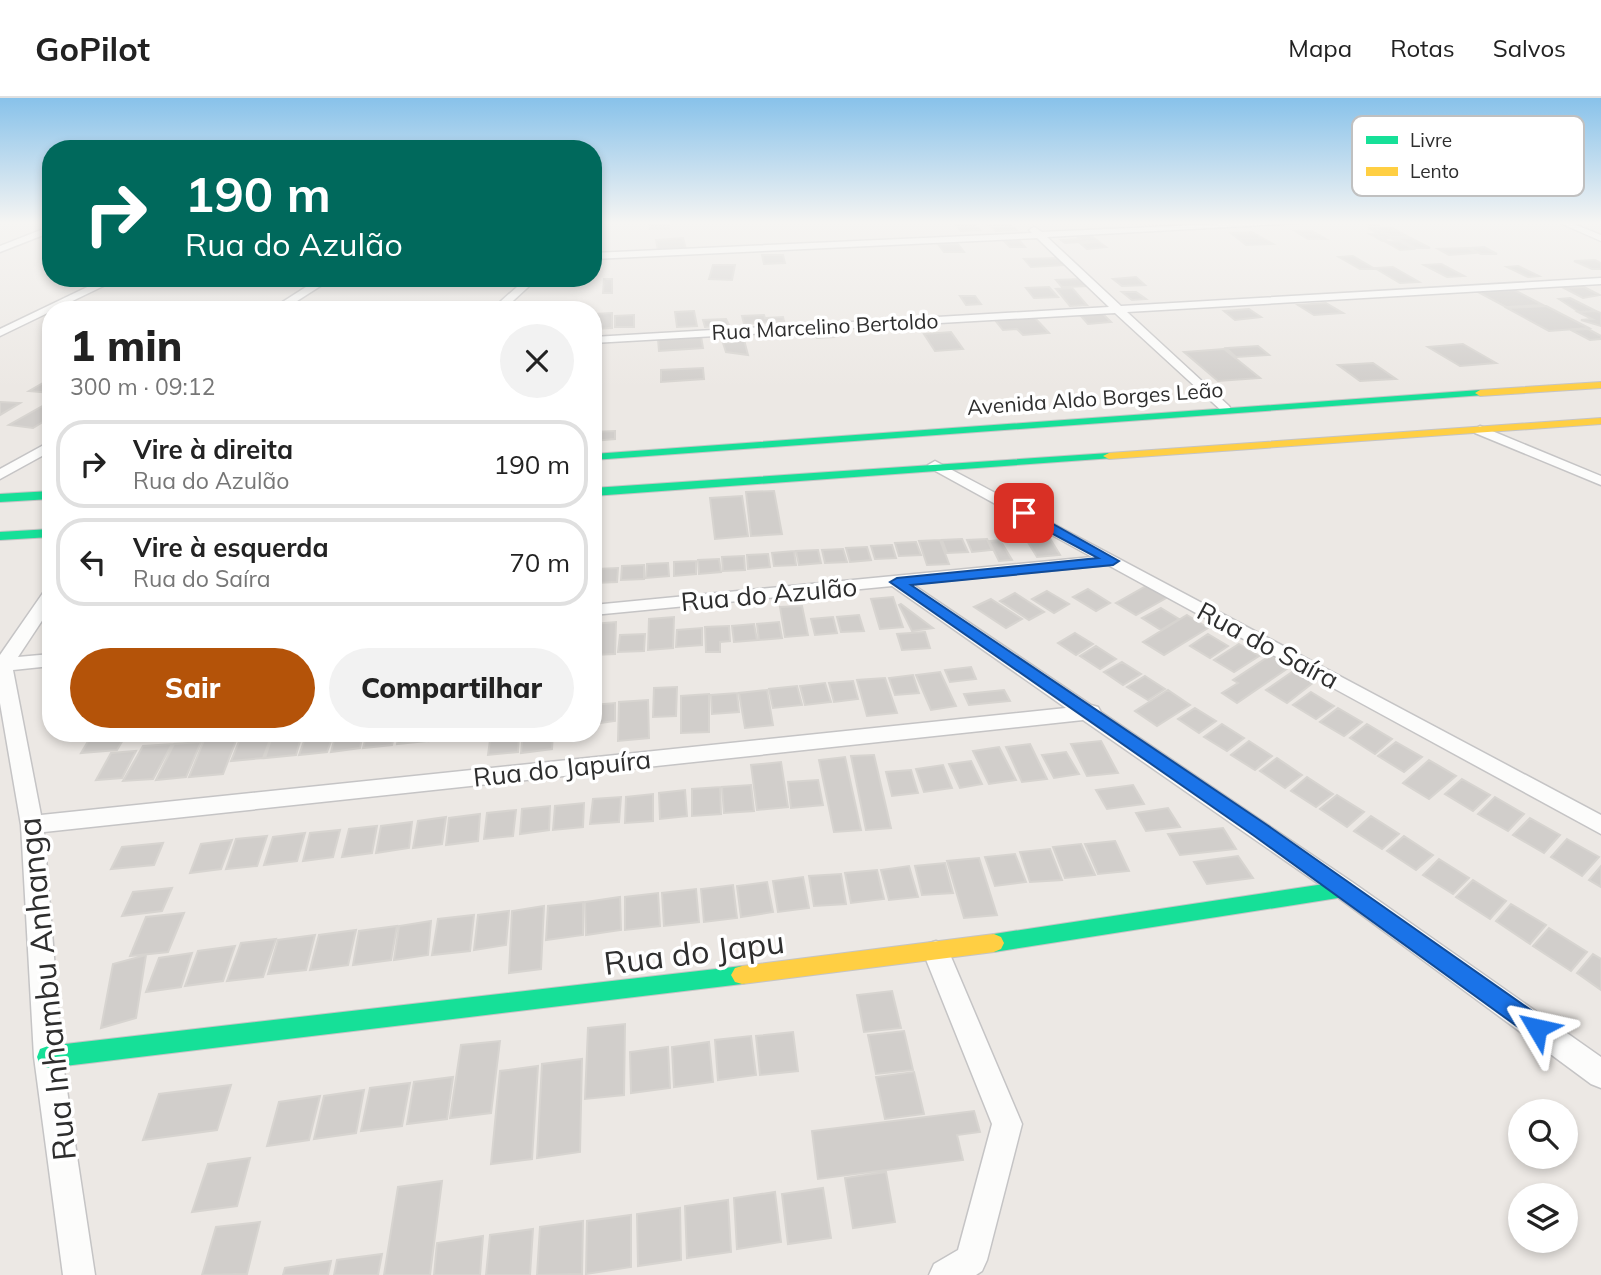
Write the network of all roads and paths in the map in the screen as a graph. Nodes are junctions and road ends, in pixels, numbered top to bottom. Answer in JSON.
{"nodes":[{"id":1,"x":1085,"y":278,"type":"edge"},
{"id":2,"x":1601,"y":281,"type":"edge"},
{"id":3,"x":96,"y":287,"type":"edge"},
{"id":4,"x":313,"y":287,"type":"edge"},
{"id":5,"x":523,"y":287,"type":"edge"},
{"id":6,"x":67,"y":301,"type":"edge"},
{"id":7,"x":290,"y":301,"type":"edge"},
{"id":8,"x":506,"y":301,"type":"edge"},
{"id":9,"x":1117,"y":308,"type":"junction"},
{"id":10,"x":42,"y":313,"type":"edge"},
{"id":11,"x":0,"y":333,"type":"edge"},
{"id":12,"x":602,"y":339,"type":"edge"},
{"id":13,"x":1601,"y":385,"type":"edge"},
{"id":14,"x":1341,"y":401,"type":"junction"},
{"id":15,"x":1224,"y":409,"type":"junction"},
{"id":16,"x":1106,"y":419,"type":"junction"},
{"id":17,"x":1601,"y":421,"type":"edge"},
{"id":18,"x":1006,"y":426,"type":"junction"},
{"id":19,"x":1480,"y":430,"type":"junction"},
{"id":20,"x":1392,"y":437,"type":"junction"},
{"id":21,"x":42,"y":449,"type":"edge"},
{"id":22,"x":1139,"y":454,"type":"junction"},
{"id":23,"x":602,"y":456,"type":"edge"},
{"id":24,"x":1031,"y":461,"type":"junction"},
{"id":25,"x":935,"y":465,"type":"junction"},
{"id":26,"x":0,"y":475,"type":"edge"},
{"id":27,"x":1601,"y":481,"type":"edge"},
{"id":28,"x":602,"y":491,"type":"edge"},
{"id":29,"x":42,"y":496,"type":"edge"},
{"id":30,"x":0,"y":498,"type":"edge"},
{"id":31,"x":42,"y":534,"type":"edge"},
{"id":32,"x":0,"y":536,"type":"edge"},
{"id":33,"x":1113,"y":561,"type":"junction"},
{"id":34,"x":897,"y":582,"type":"junction"},
{"id":35,"x":42,"y":607,"type":"edge"},
{"id":36,"x":602,"y":609,"type":"edge"},
{"id":37,"x":42,"y":661,"type":"edge"},
{"id":38,"x":1,"y":665,"type":"edge"},
{"id":39,"x":1091,"y":712,"type":"junction"},
{"id":40,"x":32,"y":825,"type":"junction"},
{"id":41,"x":1601,"y":825,"type":"edge"},
{"id":42,"x":1345,"y":889,"type":"junction"},
{"id":43,"x":936,"y":952,"type":"junction"},
{"id":44,"x":48,"y":1057,"type":"junction"},
{"id":45,"x":1601,"y":1074,"type":"edge"},
{"id":46,"x":79,"y":1275,"type":"edge"},
{"id":47,"x":946,"y":1275,"type":"edge"}],
"edges":[{"from":1,"to":9,"type":"street"},
{"from":2,"to":9,"type":"street","name":"Rua Marcelino Bertoldo"},
{"from":3,"to":6,"type":"street"},
{"from":4,"to":7,"type":"street"},
{"from":5,"to":8,"type":"street"},
{"from":9,"to":12,"type":"street","name":"Rua Marcelino Bertoldo"},
{"from":9,"to":15,"type":"street"},
{"from":10,"to":11,"type":"street"},
{"from":13,"to":14,"type":"street","name":"Avenida Aldo Borges Leão"},
{"from":14,"to":15,"type":"street","name":"Avenida Aldo Borges Leão"},
{"from":14,"to":20,"type":"street"},
{"from":15,"to":16,"type":"street","name":"Avenida Aldo Borges Leão"},
{"from":16,"to":18,"type":"street","name":"Avenida Aldo Borges Leão"},
{"from":16,"to":22,"type":"street"},
{"from":17,"to":19,"type":"street"},
{"from":18,"to":23,"type":"street","name":"Avenida Aldo Borges Leão"},
{"from":18,"to":24,"type":"street"},
{"from":19,"to":20,"type":"street"},
{"from":19,"to":27,"type":"street"},
{"from":20,"to":22,"type":"street"},
{"from":21,"to":26,"type":"street"},
{"from":22,"to":24,"type":"street"},
{"from":24,"to":25,"type":"street"},
{"from":25,"to":28,"type":"street"},
{"from":25,"to":33,"type":"street","name":"Rua do Saíra"},
{"from":29,"to":30,"type":"street"},
{"from":31,"to":32,"type":"street"},
{"from":33,"to":34,"type":"street","name":"Rua do Azulão"},
{"from":33,"to":41,"type":"street","name":"Rua do Saíra"},
{"from":34,"to":36,"type":"street","name":"Rua do Azulão"},
{"from":34,"to":39,"type":"street"},
{"from":35,"to":38,"type":"street"},
{"from":37,"to":38,"type":"street"},
{"from":38,"to":40,"type":"street","name":"Rua Inhambu Anhanga"},
{"from":39,"to":40,"type":"street","name":"Rua do Japuíra"},
{"from":39,"to":42,"type":"street"},
{"from":40,"to":44,"type":"street","name":"Rua Inhambu Anhanga"},
{"from":42,"to":43,"type":"street","name":"Rua do Japu"},
{"from":42,"to":45,"type":"street"},
{"from":43,"to":44,"type":"street","name":"Rua do Japu"},
{"from":43,"to":47,"type":"street"},
{"from":44,"to":46,"type":"street","name":"Rua Inhambu Anhanga"}]}
